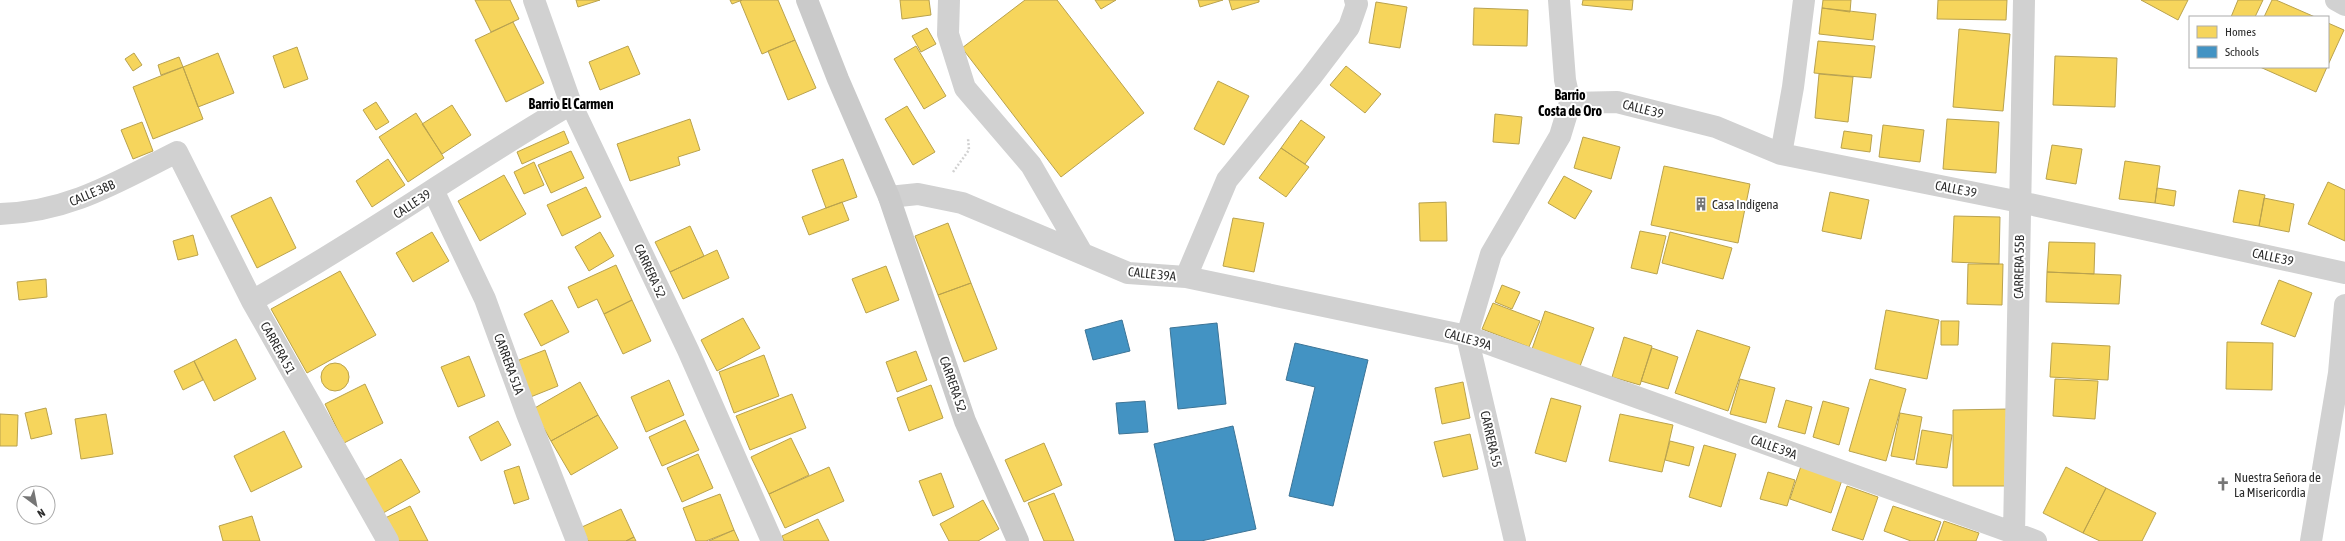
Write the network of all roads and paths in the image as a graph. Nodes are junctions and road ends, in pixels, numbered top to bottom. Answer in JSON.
{"nodes":[{"id":1,"x":534,"y":0,"type":"edge"},
{"id":2,"x":807,"y":0,"type":"edge"},
{"id":3,"x":949,"y":0,"type":"edge"},
{"id":4,"x":1355,"y":0,"type":"edge"},
{"id":5,"x":1559,"y":0,"type":"edge"},
{"id":6,"x":1804,"y":0,"type":"edge"},
{"id":7,"x":2024,"y":0,"type":"edge"},
{"id":8,"x":2336,"y":0,"type":"edge"},
{"id":9,"x":2345,"y":5,"type":"edge"},
{"id":10,"x":1570,"y":103,"type":"junction"},
{"id":11,"x":571,"y":104,"type":"junction"},
{"id":12,"x":968,"y":134,"type":"dead end"},
{"id":13,"x":177,"y":152,"type":"joint"},
{"id":14,"x":1781,"y":154,"type":"junction"},
{"id":15,"x":433,"y":190,"type":"junction"},
{"id":16,"x":918,"y":194,"type":"junction"},
{"id":17,"x":888,"y":197,"type":"junction"},
{"id":18,"x":1050,"y":201,"type":"junction"},
{"id":19,"x":2020,"y":202,"type":"junction"},
{"id":20,"x":0,"y":214,"type":"edge"},
{"id":21,"x":1010,"y":225,"type":"junction"},
{"id":22,"x":1082,"y":253,"type":"junction"},
{"id":23,"x":2345,"y":273,"type":"edge"},
{"id":24,"x":1186,"y":277,"type":"junction"},
{"id":25,"x":252,"y":301,"type":"junction"},
{"id":26,"x":2345,"y":305,"type":"edge"},
{"id":27,"x":1467,"y":336,"type":"junction"},
{"id":28,"x":2342,"y":376,"type":"edge"},
{"id":29,"x":2014,"y":534,"type":"junction"},
{"id":30,"x":388,"y":541,"type":"edge"},
{"id":31,"x":577,"y":541,"type":"edge"},
{"id":32,"x":772,"y":541,"type":"edge"},
{"id":33,"x":1018,"y":541,"type":"edge"},
{"id":34,"x":1515,"y":541,"type":"edge"},
{"id":35,"x":2036,"y":541,"type":"edge"},
{"id":36,"x":2310,"y":541,"type":"edge"}],
"edges":[{"from":1,"to":11,"type":"street","name":"CARRERA 52"},
{"from":2,"to":17,"type":"street","name":"CARRERA 52"},
{"from":3,"to":18,"type":"street"},
{"from":4,"to":24,"type":"street"},
{"from":5,"to":10,"type":"street"},
{"from":6,"to":14,"type":"street"},
{"from":7,"to":19,"type":"street","name":"CARRERA 55B"},
{"from":8,"to":9,"type":"street"},
{"from":10,"to":14,"type":"street","name":"CALLE 39"},
{"from":10,"to":27,"type":"street"},
{"from":11,"to":15,"type":"street","name":"CALLE 39"},
{"from":11,"to":32,"type":"street","name":"CARRERA 52"},
{"from":12,"to":16,"type":"path"},
{"from":13,"to":20,"type":"street","name":"CALLE 38B"},
{"from":13,"to":25,"type":"street","name":"CARRERA 51"},
{"from":14,"to":19,"type":"street","name":"CALLE 39"},
{"from":15,"to":25,"type":"street","name":"CALLE 39"},
{"from":15,"to":31,"type":"street","name":"CARRERA 51A"},
{"from":16,"to":17,"type":"street","name":"CALLE 39A"},
{"from":16,"to":21,"type":"street","name":"CALLE 39A"},
{"from":17,"to":33,"type":"street","name":"CARRERA 52"},
{"from":18,"to":21,"type":"street"},
{"from":18,"to":22,"type":"street"},
{"from":19,"to":23,"type":"street","name":"CALLE 39"},
{"from":19,"to":29,"type":"street","name":"CARRERA 55B"},
{"from":21,"to":22,"type":"street","name":"CALLE 39A"},
{"from":22,"to":24,"type":"street","name":"CALLE 39A"},
{"from":24,"to":27,"type":"street","name":"CALLE 39A"},
{"from":25,"to":30,"type":"street","name":"CARRERA 51"},
{"from":26,"to":28,"type":"street"},
{"from":27,"to":29,"type":"street","name":"CALLE 39A"},
{"from":27,"to":34,"type":"street","name":"CARRERA 55"},
{"from":28,"to":36,"type":"street"},
{"from":29,"to":35,"type":"street","name":"CALLE 39A"}]}
